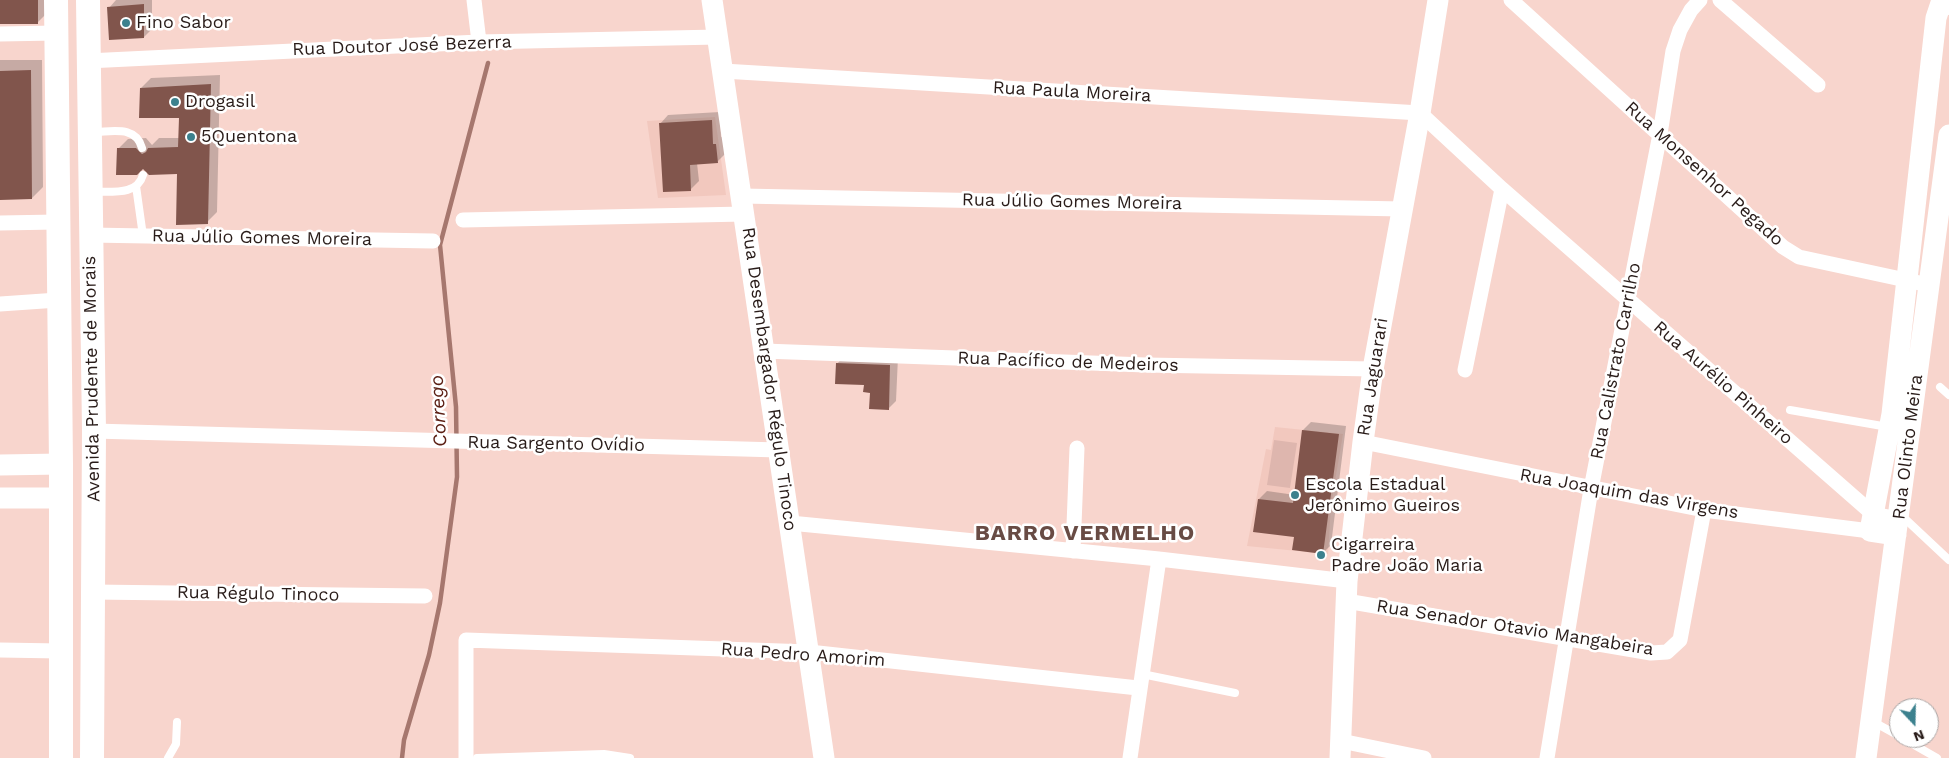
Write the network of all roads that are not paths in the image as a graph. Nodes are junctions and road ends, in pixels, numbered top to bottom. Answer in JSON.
{"nodes":[{"id":1,"x":56,"y":0,"type":"edge"},
{"id":2,"x":88,"y":0,"type":"edge"},
{"id":3,"x":474,"y":0,"type":"edge"},
{"id":4,"x":712,"y":0,"type":"edge"},
{"id":5,"x":1438,"y":0,"type":"edge"},
{"id":6,"x":1510,"y":0,"type":"edge"},
{"id":7,"x":1700,"y":0,"type":"edge"},
{"id":8,"x":1720,"y":0,"type":"edge"},
{"id":9,"x":1944,"y":0,"type":"edge"},
{"id":10,"x":1949,"y":3,"type":"edge"},
{"id":11,"x":0,"y":34,"type":"edge"},
{"id":12,"x":56,"y":34,"type":"junction"},
{"id":13,"x":718,"y":37,"type":"junction"},
{"id":14,"x":479,"y":42,"type":"junction"},
{"id":15,"x":87,"y":61,"type":"junction"},
{"id":16,"x":723,"y":71,"type":"junction"},
{"id":17,"x":1818,"y":85,"type":"dead end"},
{"id":18,"x":1420,"y":113,"type":"junction"},
{"id":19,"x":88,"y":132,"type":"junction"},
{"id":20,"x":1660,"y":134,"type":"junction"},
{"id":21,"x":1922,"y":140,"type":"junction"},
{"id":22,"x":1948,"y":140,"type":"edge"},
{"id":23,"x":142,"y":148,"type":"dead end"},
{"id":24,"x":143,"y":175,"type":"dead end"},
{"id":25,"x":136,"y":186,"type":"junction"},
{"id":26,"x":1502,"y":189,"type":"junction"},
{"id":27,"x":90,"y":192,"type":"junction"},
{"id":28,"x":743,"y":205,"type":"junction"},
{"id":29,"x":1402,"y":208,"type":"junction"},
{"id":30,"x":463,"y":220,"type":"dead end"},
{"id":31,"x":57,"y":222,"type":"junction"},
{"id":32,"x":0,"y":223,"type":"edge"},
{"id":33,"x":90,"y":235,"type":"junction"},
{"id":34,"x":143,"y":236,"type":"junction"},
{"id":35,"x":433,"y":241,"type":"dead end"},
{"id":36,"x":1906,"y":280,"type":"junction"},
{"id":37,"x":1930,"y":285,"type":"junction"},
{"id":38,"x":58,"y":300,"type":"junction"},
{"id":39,"x":1628,"y":300,"type":"junction"},
{"id":40,"x":0,"y":304,"type":"edge"},
{"id":41,"x":764,"y":351,"type":"junction"},
{"id":42,"x":1373,"y":370,"type":"junction"},
{"id":43,"x":1465,"y":370,"type":"dead end"},
{"id":44,"x":1940,"y":387,"type":"dead end"},
{"id":45,"x":1949,"y":395,"type":"edge"},
{"id":46,"x":1790,"y":410,"type":"dead end"},
{"id":47,"x":1890,"y":427,"type":"junction"},
{"id":48,"x":94,"y":431,"type":"junction"},
{"id":49,"x":1363,"y":442,"type":"junction"},
{"id":50,"x":1077,"y":448,"type":"dead end"},
{"id":51,"x":779,"y":450,"type":"junction"},
{"id":52,"x":61,"y":464,"type":"junction"},
{"id":53,"x":7,"y":465,"type":"edge"},
{"id":54,"x":1591,"y":489,"type":"junction"},
{"id":55,"x":8,"y":498,"type":"edge"},
{"id":56,"x":60,"y":498,"type":"junction"},
{"id":57,"x":1704,"y":510,"type":"junction"},
{"id":58,"x":1872,"y":522,"type":"junction"},
{"id":59,"x":790,"y":523,"type":"junction"},
{"id":60,"x":1898,"y":523,"type":"junction"},
{"id":61,"x":1073,"y":551,"type":"junction"},
{"id":62,"x":1160,"y":559,"type":"junction"},
{"id":63,"x":1949,"y":560,"type":"edge"},
{"id":64,"x":1346,"y":591,"type":"junction"},
{"id":65,"x":92,"y":592,"type":"junction"},
{"id":66,"x":424,"y":596,"type":"dead end"},
{"id":67,"x":1568,"y":639,"type":"junction"},
{"id":68,"x":0,"y":650,"type":"edge"},
{"id":69,"x":60,"y":651,"type":"junction"},
{"id":70,"x":809,"y":652,"type":"junction"},
{"id":71,"x":1140,"y":681,"type":"junction"},
{"id":72,"x":1235,"y":693,"type":"dead end"},
{"id":73,"x":1870,"y":720,"type":"junction"},
{"id":74,"x":177,"y":722,"type":"dead end"},
{"id":75,"x":1889,"y":730,"type":"edge"},
{"id":76,"x":1920,"y":748,"type":"edge"},
{"id":77,"x":1340,"y":750,"type":"edge"},
{"id":78,"x":61,"y":758,"type":"edge"},
{"id":79,"x":92,"y":758,"type":"edge"},
{"id":80,"x":168,"y":758,"type":"edge"},
{"id":81,"x":466,"y":758,"type":"edge"},
{"id":82,"x":477,"y":758,"type":"edge"},
{"id":83,"x":630,"y":758,"type":"edge"},
{"id":84,"x":824,"y":758,"type":"edge"},
{"id":85,"x":1130,"y":758,"type":"edge"},
{"id":86,"x":1424,"y":758,"type":"edge"},
{"id":87,"x":1547,"y":758,"type":"edge"},
{"id":88,"x":1866,"y":758,"type":"edge"},
{"id":89,"x":1937,"y":758,"type":"edge"}],
"edges":[{"from":1,"to":12,"type":"main road","name":"Avenida Prudente de Morais"},
{"from":2,"to":15,"type":"main road","name":"Avenida Prudente de Morais"},
{"from":3,"to":14,"type":"street"},
{"from":4,"to":13,"type":"main road","name":"Rua Desembargador Régulo Tinoco"},
{"from":5,"to":18,"type":"main road","name":"Rua Jaguarari"},
{"from":6,"to":20,"type":"street","name":"Rua Monsenhor Pegado"},
{"from":7,"to":20,"type":"street","name":"Rua Calistrato Carrilho"},
{"from":8,"to":17,"type":"street"},
{"from":9,"to":10,"type":"main road"},
{"from":9,"to":21,"type":"main road","name":"Rua Olinto Meira"},
{"from":11,"to":12,"type":"street"},
{"from":12,"to":31,"type":"main road","name":"Avenida Prudente de Morais"},
{"from":13,"to":14,"type":"street","name":"Rua Doutor José Bezerra"},
{"from":13,"to":16,"type":"main road","name":"Rua Desembargador Régulo Tinoco"},
{"from":14,"to":15,"type":"street","name":"Rua Doutor José Bezerra"},
{"from":15,"to":19,"type":"main road","name":"Avenida Prudente de Morais"},
{"from":16,"to":18,"type":"street","name":"Rua Paula Moreira"},
{"from":16,"to":28,"type":"main road","name":"Rua Desembargador Régulo Tinoco"},
{"from":18,"to":26,"type":"street","name":"Rua Aurélio Pinheiro"},
{"from":18,"to":29,"type":"main road","name":"Rua Jaguarari"},
{"from":19,"to":23,"type":"lane"},
{"from":19,"to":27,"type":"main road","name":"Avenida Prudente de Morais"},
{"from":20,"to":36,"type":"street","name":"Rua Monsenhor Pegado"},
{"from":20,"to":39,"type":"street","name":"Rua Calistrato Carrilho"},
{"from":21,"to":22,"type":"main road"},
{"from":21,"to":36,"type":"main road","name":"Rua Olinto Meira"},
{"from":22,"to":37,"type":"main road","name":"Rua Olinto Meira"},
{"from":24,"to":25,"type":"lane"},
{"from":25,"to":27,"type":"lane"},
{"from":25,"to":34,"type":"lane"},
{"from":26,"to":39,"type":"street","name":"Rua Aurélio Pinheiro"},
{"from":26,"to":43,"type":"street"},
{"from":27,"to":33,"type":"main road","name":"Avenida Prudente de Morais"},
{"from":28,"to":29,"type":"street","name":"Rua Júlio Gomes Moreira"},
{"from":28,"to":30,"type":"street","name":"Rua Júlio Gomes Moreira"},
{"from":28,"to":41,"type":"main road","name":"Rua Desembargador Régulo Tinoco"},
{"from":29,"to":42,"type":"main road","name":"Rua Jaguarari"},
{"from":31,"to":32,"type":"street"},
{"from":31,"to":38,"type":"main road","name":"Avenida Prudente de Morais"},
{"from":33,"to":34,"type":"street","name":"Rua Júlio Gomes Moreira"},
{"from":33,"to":48,"type":"main road","name":"Avenida Prudente de Morais"},
{"from":34,"to":35,"type":"street","name":"Rua Júlio Gomes Moreira"},
{"from":36,"to":37,"type":"street","name":"Rua Monsenhor Pegado"},
{"from":36,"to":47,"type":"main road","name":"Rua Olinto Meira"},
{"from":37,"to":60,"type":"main road","name":"Rua Olinto Meira"},
{"from":38,"to":40,"type":"street"},
{"from":38,"to":52,"type":"main road","name":"Avenida Prudente de Morais"},
{"from":39,"to":54,"type":"street","name":"Rua Calistrato Carrilho"},
{"from":39,"to":58,"type":"street","name":"Rua Aurélio Pinheiro"},
{"from":41,"to":42,"type":"street","name":"Rua Pacífico de Medeiros"},
{"from":41,"to":51,"type":"main road","name":"Rua Desembargador Régulo Tinoco"},
{"from":42,"to":49,"type":"main road","name":"Rua Jaguarari"},
{"from":44,"to":45,"type":"lane"},
{"from":46,"to":47,"type":"lane"},
{"from":47,"to":58,"type":"main road","name":"Rua Olinto Meira"},
{"from":48,"to":51,"type":"street","name":"Rua Sargento Ovídio"},
{"from":48,"to":65,"type":"main road","name":"Avenida Prudente de Morais"},
{"from":49,"to":54,"type":"street","name":"Rua Joaquim das Virgens"},
{"from":49,"to":64,"type":"main road","name":"Rua Jaguarari"},
{"from":50,"to":61,"type":"street"},
{"from":51,"to":59,"type":"main road","name":"Rua Desembargador Régulo Tinoco"},
{"from":52,"to":53,"type":"main road"},
{"from":52,"to":56,"type":"main road","name":"Avenida Prudente de Morais"},
{"from":53,"to":55,"type":"main road"},
{"from":54,"to":57,"type":"street","name":"Rua Joaquim das Virgens"},
{"from":54,"to":67,"type":"street","name":"Rua Calistrato Carrilho"},
{"from":55,"to":56,"type":"main road"},
{"from":56,"to":69,"type":"main road","name":"Avenida Prudente de Morais"},
{"from":57,"to":58,"type":"street","name":"Rua Joaquim das Virgens"},
{"from":57,"to":67,"type":"street","name":"Rua Senador Otavio Mangabeira"},
{"from":58,"to":60,"type":"main road","name":"Rua Joaquim das Virgens"},
{"from":59,"to":61,"type":"street","name":"Rua Senador Otavio Mangabeira"},
{"from":59,"to":70,"type":"main road","name":"Rua Desembargador Régulo Tinoco"},
{"from":60,"to":63,"type":"lane"},
{"from":60,"to":73,"type":"main road","name":"Rua Olinto Meira"},
{"from":61,"to":62,"type":"street","name":"Rua Senador Otavio Mangabeira"},
{"from":62,"to":64,"type":"street","name":"Rua Senador Otavio Mangabeira"},
{"from":62,"to":71,"type":"street"},
{"from":64,"to":67,"type":"street","name":"Rua Senador Otavio Mangabeira"},
{"from":64,"to":77,"type":"main road","name":"Rua Jaguarari"},
{"from":65,"to":66,"type":"street","name":"Rua Régulo Tinoco"},
{"from":65,"to":79,"type":"main road","name":"Avenida Prudente de Morais"},
{"from":67,"to":87,"type":"street","name":"Rua Calistrato Carrilho"},
{"from":68,"to":69,"type":"street"},
{"from":69,"to":78,"type":"main road","name":"Avenida Prudente de Morais"},
{"from":70,"to":71,"type":"street","name":"Rua Pedro Amorim"},
{"from":70,"to":81,"type":"street","name":"Rua Pedro Amorim"},
{"from":70,"to":84,"type":"main road","name":"Rua Desembargador Régulo Tinoco"},
{"from":71,"to":72,"type":"lane"},
{"from":71,"to":85,"type":"street"},
{"from":73,"to":75,"type":"lane"},
{"from":73,"to":88,"type":"main road","name":"Rua Olinto Meira"},
{"from":74,"to":80,"type":"lane"},
{"from":76,"to":89,"type":"lane"},
{"from":77,"to":86,"type":"street"},
{"from":82,"to":83,"type":"lane"}]}
